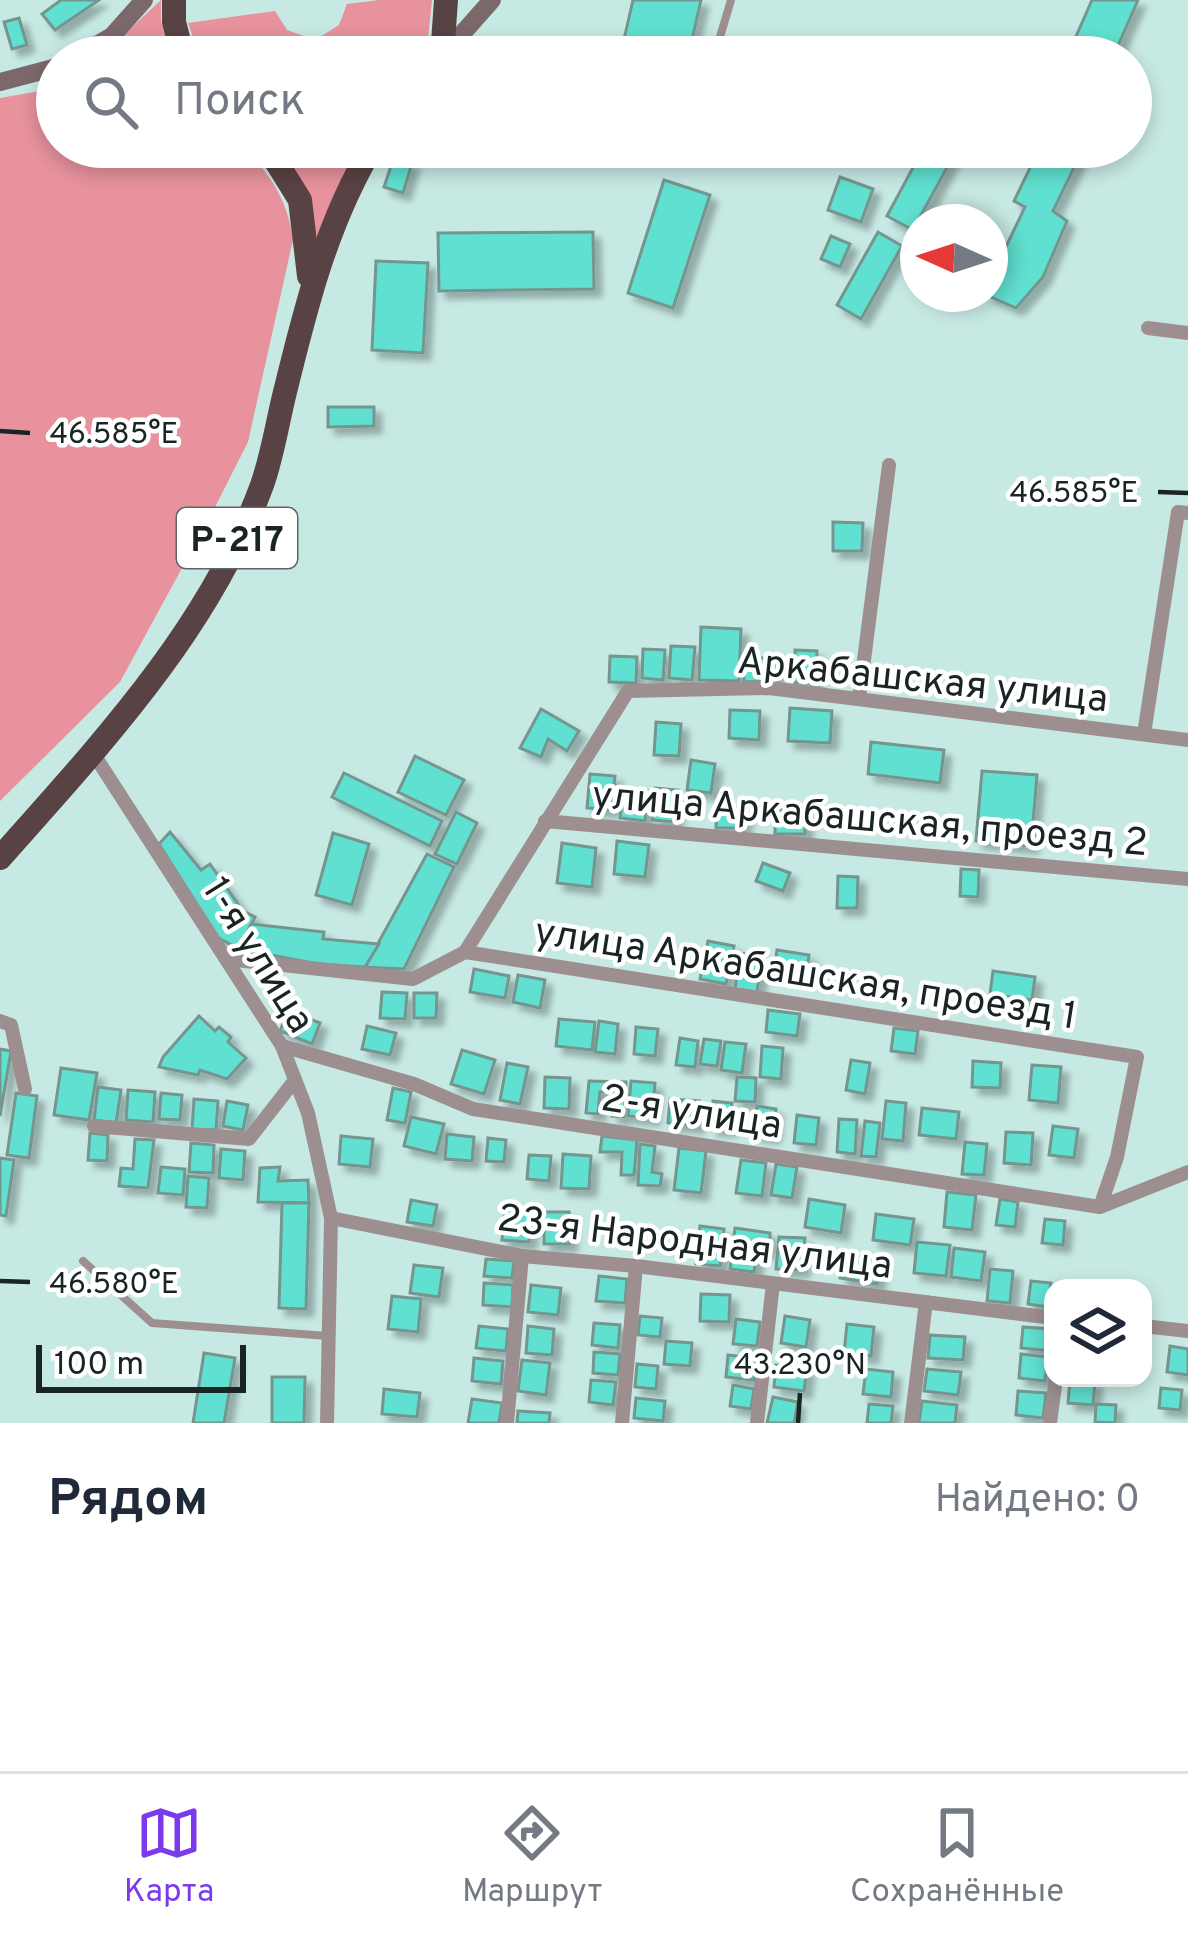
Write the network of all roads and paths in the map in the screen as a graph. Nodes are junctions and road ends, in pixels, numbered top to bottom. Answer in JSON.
{"nodes":[{"id":1,"x":144,"y":0,"type":"edge"},
{"id":2,"x":174,"y":0,"type":"edge"},
{"id":3,"x":446,"y":0,"type":"edge"},
{"id":4,"x":492,"y":0,"type":"edge"},
{"id":5,"x":731,"y":0,"type":"edge"},
{"id":6,"x":112,"y":36,"type":"edge"},
{"id":7,"x":178,"y":36,"type":"edge"},
{"id":8,"x":445,"y":36,"type":"edge"},
{"id":9,"x":461,"y":36,"type":"edge"},
{"id":10,"x":720,"y":36,"type":"edge"},
{"id":11,"x":36,"y":74,"type":"edge"},
{"id":12,"x":0,"y":82,"type":"edge"},
{"id":13,"x":280,"y":168,"type":"edge"},
{"id":14,"x":359,"y":168,"type":"edge"},
{"id":15,"x":310,"y":291,"type":"junction"},
{"id":16,"x":1148,"y":328,"type":"dead end"},
{"id":17,"x":1188,"y":333,"type":"edge"},
{"id":18,"x":889,"y":464,"type":"dead end"},
{"id":19,"x":1188,"y":513,"type":"edge"},
{"id":20,"x":859,"y":699,"type":"junction"},
{"id":21,"x":1144,"y":734,"type":"junction"},
{"id":22,"x":1188,"y":740,"type":"edge"},
{"id":23,"x":93,"y":753,"type":"junction"},
{"id":24,"x":545,"y":821,"type":"junction"},
{"id":25,"x":0,"y":859,"type":"edge"},
{"id":26,"x":1188,"y":879,"type":"edge"},
{"id":27,"x":465,"y":952,"type":"junction"},
{"id":28,"x":226,"y":959,"type":"junction"},
{"id":29,"x":0,"y":1021,"type":"edge"},
{"id":30,"x":283,"y":1046,"type":"junction"},
{"id":31,"x":295,"y":1080,"type":"junction"},
{"id":32,"x":25,"y":1088,"type":"dead end"},
{"id":33,"x":94,"y":1126,"type":"dead end"},
{"id":34,"x":1188,"y":1172,"type":"edge"},
{"id":35,"x":1100,"y":1207,"type":"junction"},
{"id":36,"x":331,"y":1218,"type":"junction"},
{"id":37,"x":522,"y":1256,"type":"junction"},
{"id":38,"x":83,"y":1262,"type":"dead end"},
{"id":39,"x":635,"y":1266,"type":"junction"},
{"id":40,"x":772,"y":1284,"type":"junction"},
{"id":41,"x":926,"y":1302,"type":"junction"},
{"id":42,"x":1044,"y":1317,"type":"edge"},
{"id":43,"x":1152,"y":1327,"type":"edge"},
{"id":44,"x":1188,"y":1330,"type":"edge"},
{"id":45,"x":329,"y":1336,"type":"junction"},
{"id":46,"x":1054,"y":1387,"type":"edge"},
{"id":47,"x":327,"y":1423,"type":"edge"},
{"id":48,"x":507,"y":1423,"type":"edge"},
{"id":49,"x":622,"y":1423,"type":"edge"},
{"id":50,"x":757,"y":1423,"type":"edge"},
{"id":51,"x":911,"y":1423,"type":"edge"},
{"id":52,"x":1050,"y":1423,"type":"edge"}],
"edges":[{"from":1,"to":6,"type":"main road"},
{"from":2,"to":7,"type":"highway"},
{"from":3,"to":8,"type":"highway"},
{"from":4,"to":9,"type":"main road"},
{"from":5,"to":10,"type":"lane"},
{"from":11,"to":12,"type":"main road"},
{"from":13,"to":15,"type":"highway","number":"Р-217"},
{"from":14,"to":15,"type":"highway","number":"Р-217"},
{"from":15,"to":23,"type":"highway","number":"Р-217"},
{"from":16,"to":17,"type":"street"},
{"from":18,"to":20,"type":"street"},
{"from":19,"to":21,"type":"street"},
{"from":20,"to":21,"type":"street","name":"Аркабашская улица"},
{"from":20,"to":24,"type":"street","name":"Аркабашская улица"},
{"from":21,"to":22,"type":"street","name":"Аркабашская улица"},
{"from":23,"to":25,"type":"highway","number":"Р-217"},
{"from":23,"to":28,"type":"street","name":"1-я улица"},
{"from":24,"to":26,"type":"street","name":"улица Аркабашская, проезд 2"},
{"from":24,"to":27,"type":"street","name":"Аркабашская улица"},
{"from":27,"to":28,"type":"street"},
{"from":27,"to":35,"type":"street","name":"улица Аркабашская, проезд 1"},
{"from":28,"to":30,"type":"street","name":"1-я улица"},
{"from":29,"to":32,"type":"street"},
{"from":30,"to":31,"type":"street","name":"1-я улица"},
{"from":30,"to":35,"type":"street","name":"2-я улица"},
{"from":31,"to":33,"type":"street"},
{"from":31,"to":36,"type":"street","name":"1-я улица"},
{"from":34,"to":35,"type":"street"},
{"from":36,"to":37,"type":"street","name":"23-я Народная улица"},
{"from":36,"to":45,"type":"street","name":"1-я улица"},
{"from":37,"to":39,"type":"street","name":"23-я Народная улица"},
{"from":37,"to":48,"type":"street"},
{"from":38,"to":45,"type":"lane"},
{"from":39,"to":40,"type":"street","name":"23-я Народная улица"},
{"from":39,"to":49,"type":"street"},
{"from":40,"to":41,"type":"street","name":"23-я Народная улица"},
{"from":40,"to":50,"type":"street"},
{"from":41,"to":42,"type":"street","name":"23-я Народная улица"},
{"from":41,"to":51,"type":"street"},
{"from":43,"to":44,"type":"street"},
{"from":45,"to":47,"type":"street","name":"1-я улица"},
{"from":46,"to":52,"type":"street"}]}
